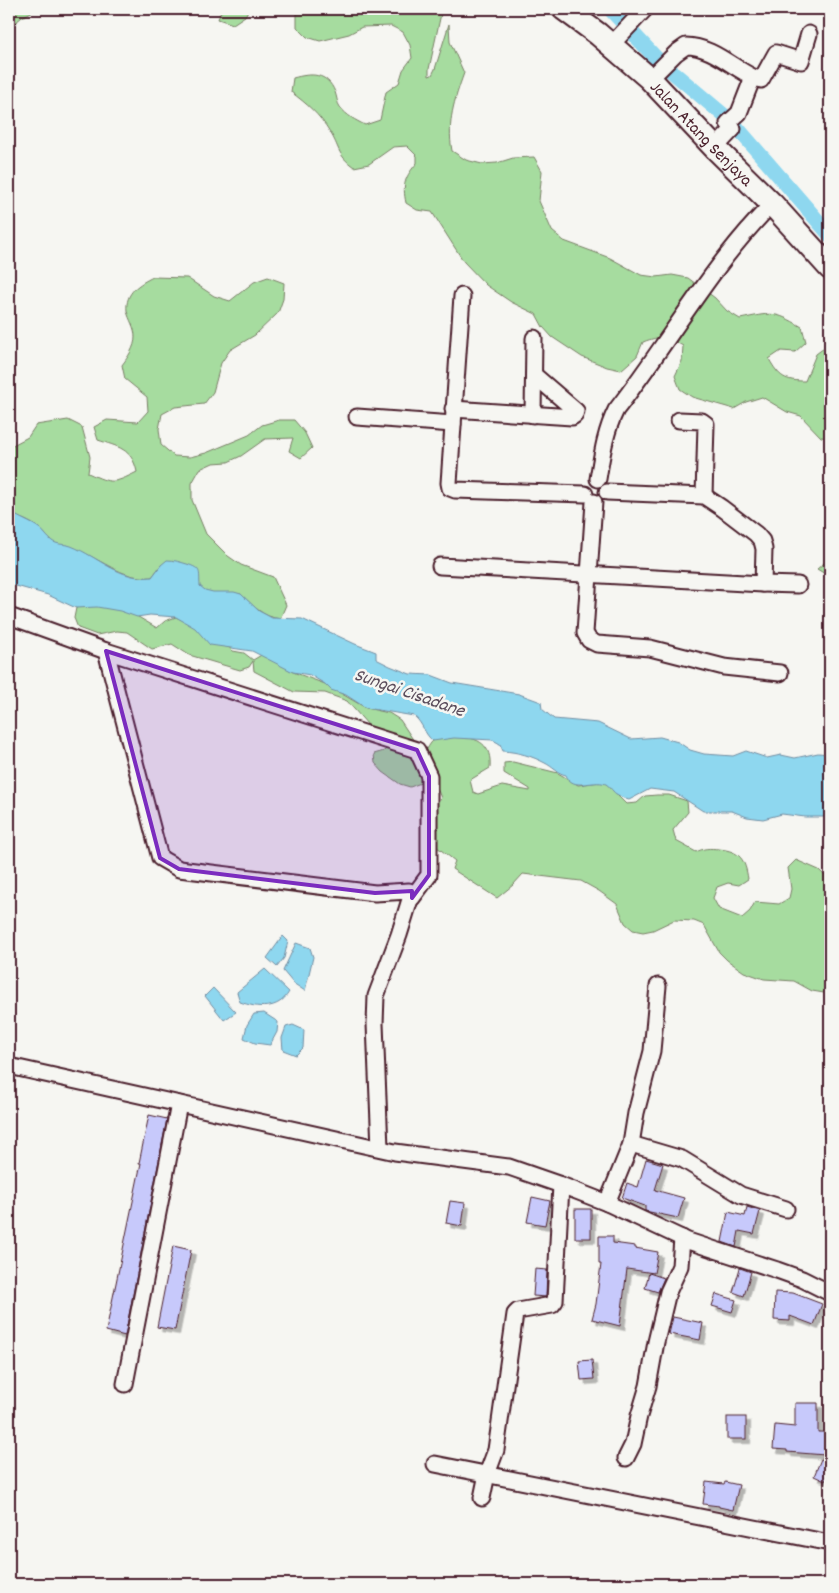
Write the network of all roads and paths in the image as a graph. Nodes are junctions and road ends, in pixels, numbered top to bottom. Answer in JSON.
{"nodes":[{"id":1,"x":564,"y":9,"type":"edge"},
{"id":2,"x":645,"y":9,"type":"edge"},
{"id":3,"x":809,"y":34,"type":"dead end"},
{"id":4,"x":611,"y":45,"type":"junction"},
{"id":5,"x":654,"y":75,"type":"junction"},
{"id":6,"x":753,"y":77,"type":"junction"},
{"id":7,"x":715,"y":148,"type":"junction"},
{"id":8,"x":772,"y":204,"type":"junction"},
{"id":9,"x":830,"y":268,"type":"edge"},
{"id":10,"x":462,"y":296,"type":"dead end"},
{"id":11,"x":534,"y":338,"type":"dead end"},
{"id":12,"x":534,"y":375,"type":"junction"},
{"id":13,"x":534,"y":415,"type":"junction"},
{"id":14,"x":357,"y":417,"type":"dead end"},
{"id":15,"x":453,"y":417,"type":"junction"},
{"id":16,"x":679,"y":420,"type":"dead end"},
{"id":17,"x":598,"y":479,"type":"junction"},
{"id":18,"x":606,"y":492,"type":"junction"},
{"id":19,"x":704,"y":496,"type":"junction"},
{"id":20,"x":589,"y":498,"type":"junction"},
{"id":21,"x":440,"y":566,"type":"dead end"},
{"id":22,"x":588,"y":574,"type":"junction"},
{"id":23,"x":763,"y":584,"type":"junction"},
{"id":24,"x":798,"y":585,"type":"dead end"},
{"id":25,"x":9,"y":616,"type":"edge"},
{"id":26,"x":106,"y":651,"type":"junction"},
{"id":27,"x":780,"y":673,"type":"dead end"},
{"id":28,"x":412,"y":898,"type":"junction"},
{"id":29,"x":658,"y":986,"type":"dead end"},
{"id":30,"x":9,"y":1066,"type":"edge"},
{"id":31,"x":179,"y":1104,"type":"junction"},
{"id":32,"x":631,"y":1144,"type":"junction"},
{"id":33,"x":380,"y":1148,"type":"junction"},
{"id":34,"x":560,"y":1185,"type":"junction"},
{"id":35,"x":607,"y":1203,"type":"junction"},
{"id":36,"x":786,"y":1209,"type":"dead end"},
{"id":37,"x":682,"y":1238,"type":"junction"},
{"id":38,"x":830,"y":1294,"type":"edge"},
{"id":39,"x":125,"y":1384,"type":"dead end"},
{"id":40,"x":626,"y":1458,"type":"dead end"},
{"id":41,"x":435,"y":1464,"type":"dead end"},
{"id":42,"x":487,"y":1474,"type":"junction"},
{"id":43,"x":482,"y":1498,"type":"dead end"},
{"id":44,"x":830,"y":1543,"type":"edge"}],
"edges":[{"from":1,"to":4,"type":"main road","name":"Jalan Atang Senjaya"},
{"from":2,"to":4,"type":"street"},
{"from":3,"to":6,"type":"street"},
{"from":4,"to":5,"type":"main road","name":"Jalan Atang Senjaya"},
{"from":5,"to":6,"type":"street"},
{"from":5,"to":7,"type":"main road","name":"Jalan Atang Senjaya"},
{"from":6,"to":7,"type":"street"},
{"from":7,"to":8,"type":"main road","name":"Jalan Atang Senjaya"},
{"from":8,"to":9,"type":"main road","name":"Jalan Atang Senjaya"},
{"from":8,"to":17,"type":"street"},
{"from":10,"to":15,"type":"street"},
{"from":11,"to":12,"type":"street"},
{"from":12,"to":13,"type":"street"},
{"from":12,"to":13,"type":"street"},
{"from":13,"to":15,"type":"street"},
{"from":14,"to":15,"type":"street"},
{"from":15,"to":20,"type":"street"},
{"from":16,"to":19,"type":"street"},
{"from":17,"to":18,"type":"street"},
{"from":17,"to":20,"type":"street"},
{"from":18,"to":19,"type":"street"},
{"from":18,"to":20,"type":"street"},
{"from":19,"to":23,"type":"street"},
{"from":20,"to":22,"type":"street"},
{"from":21,"to":22,"type":"street"},
{"from":22,"to":23,"type":"street"},
{"from":22,"to":27,"type":"street"},
{"from":23,"to":24,"type":"street"},
{"from":25,"to":26,"type":"street"},
{"from":26,"to":28,"type":"street"},
{"from":26,"to":28,"type":"street"},
{"from":28,"to":33,"type":"street"},
{"from":29,"to":32,"type":"street"},
{"from":30,"to":31,"type":"street"},
{"from":31,"to":33,"type":"street"},
{"from":31,"to":39,"type":"street"},
{"from":32,"to":35,"type":"street"},
{"from":32,"to":36,"type":"street"},
{"from":33,"to":34,"type":"street"},
{"from":34,"to":35,"type":"street"},
{"from":34,"to":42,"type":"street"},
{"from":35,"to":37,"type":"street"},
{"from":37,"to":38,"type":"street"},
{"from":37,"to":40,"type":"street"},
{"from":41,"to":42,"type":"street"},
{"from":42,"to":43,"type":"street"},
{"from":42,"to":44,"type":"street"}]}
